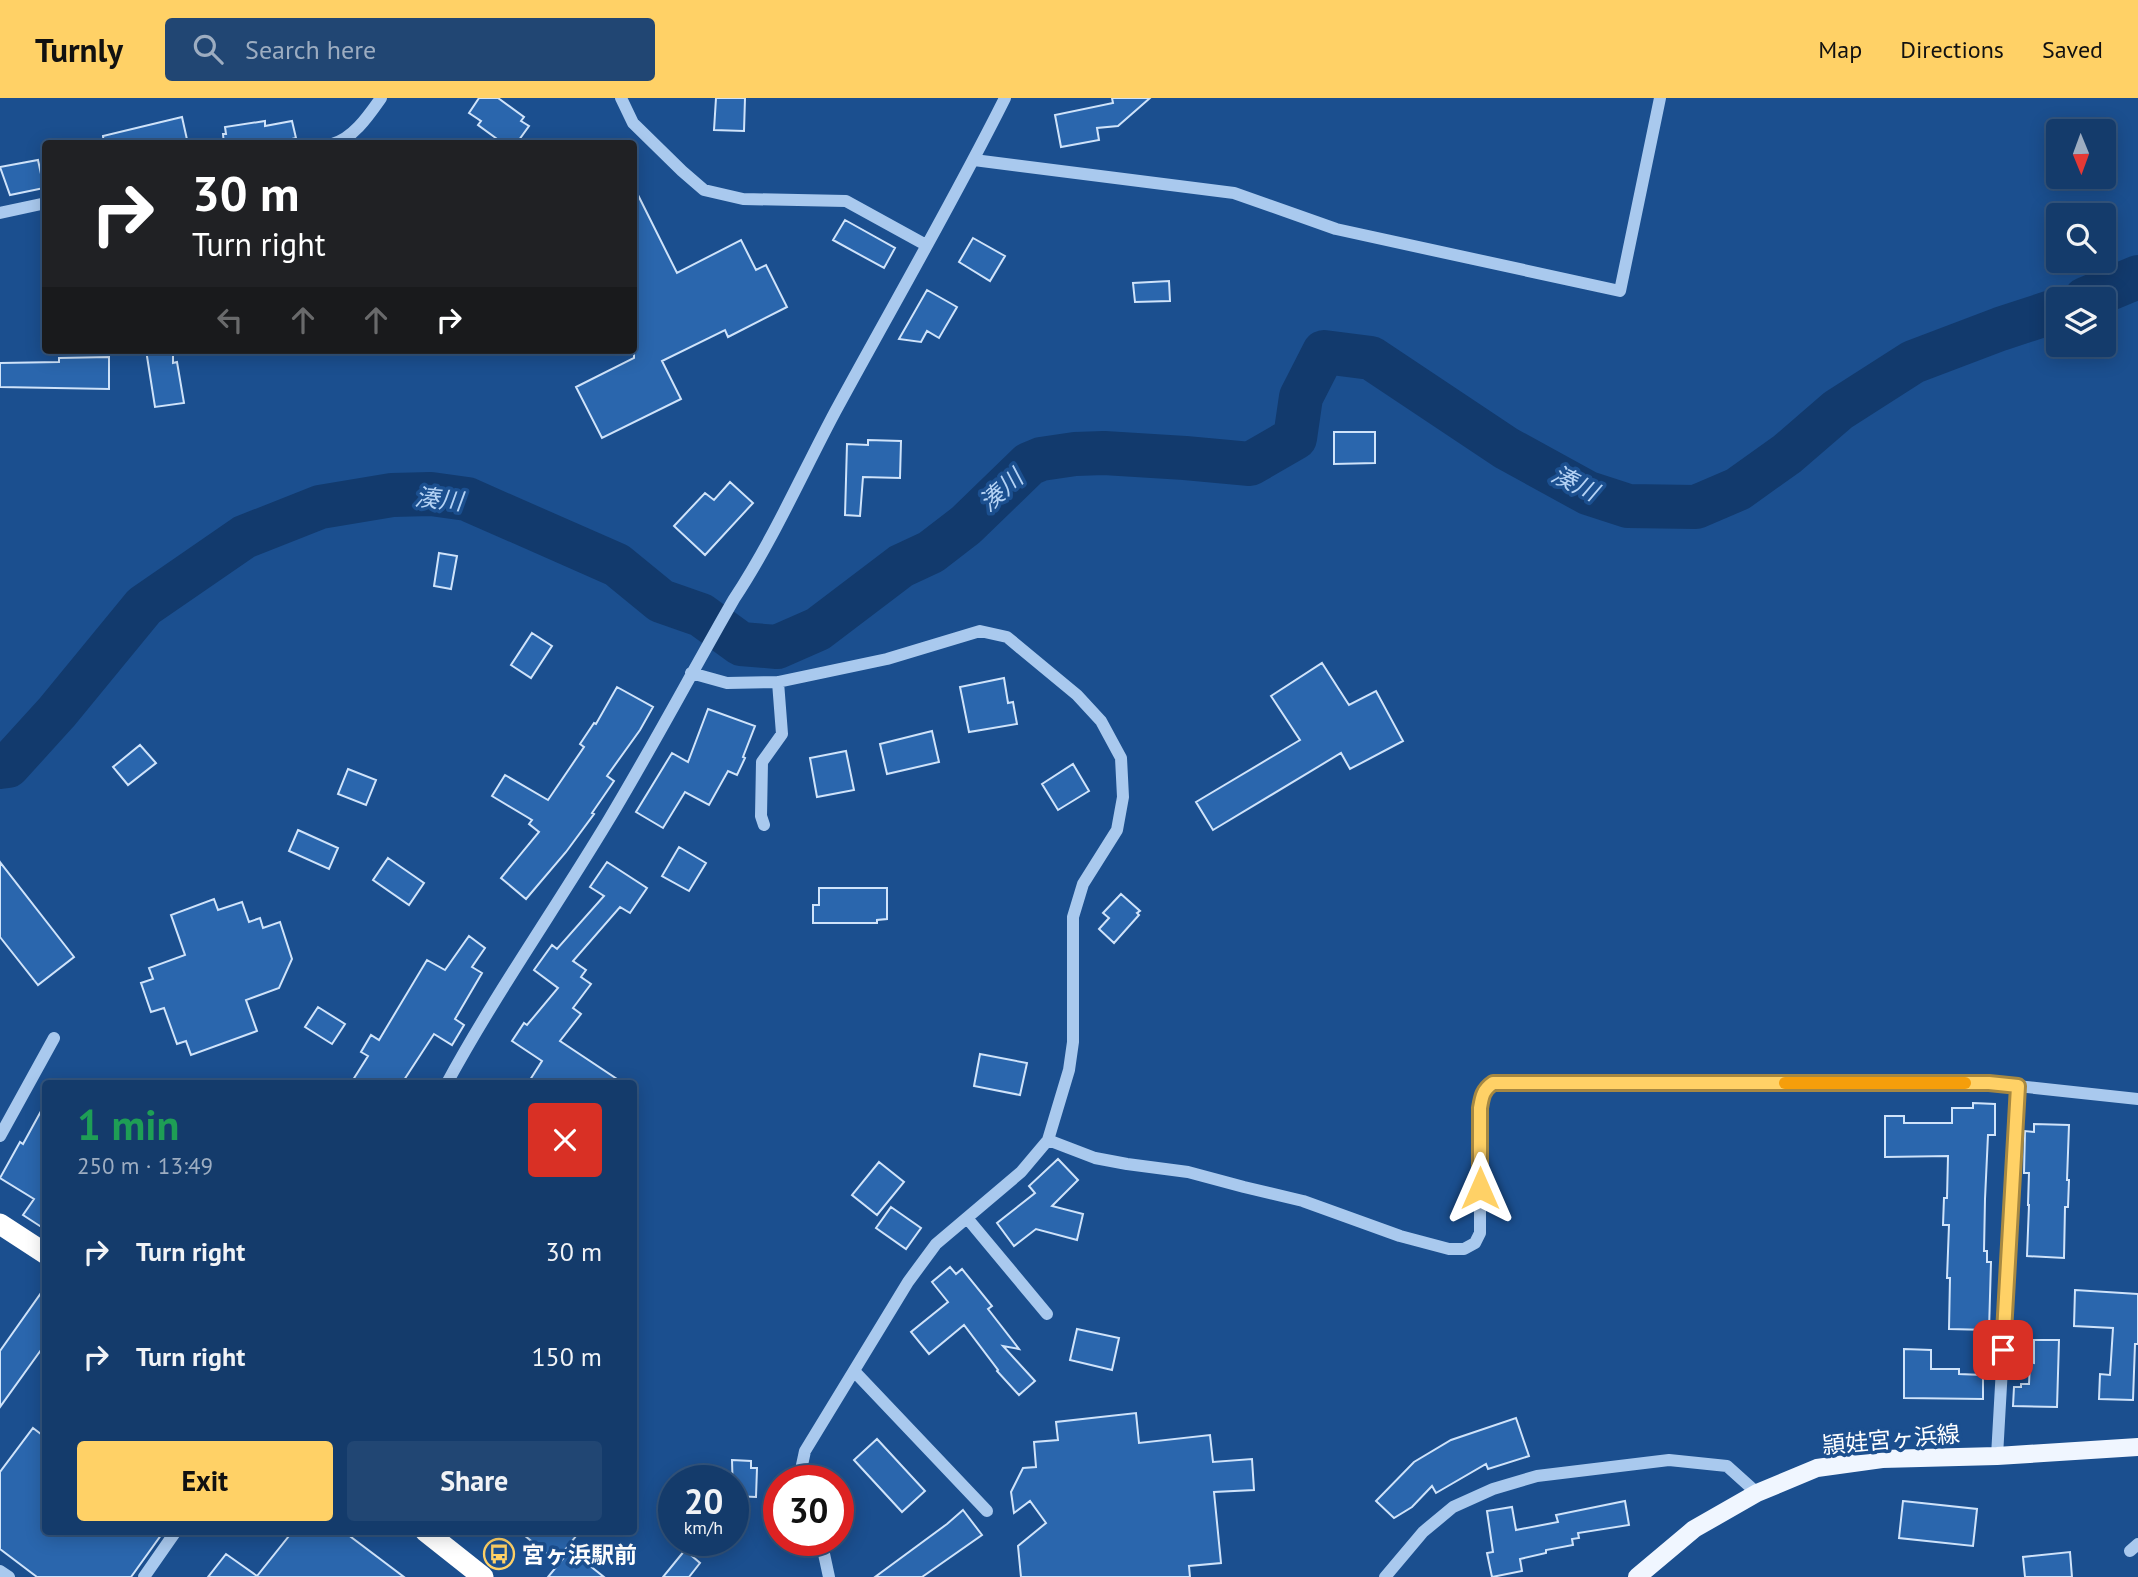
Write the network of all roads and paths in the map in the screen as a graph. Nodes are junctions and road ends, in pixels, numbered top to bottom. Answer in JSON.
{"nodes":[{"id":1,"x":381,"y":98,"type":"edge"},
{"id":2,"x":621,"y":98,"type":"edge"},
{"id":3,"x":1005,"y":98,"type":"edge"},
{"id":4,"x":1660,"y":98,"type":"edge"},
{"id":5,"x":343,"y":140,"type":"edge"},
{"id":6,"x":974,"y":160,"type":"junction"},
{"id":7,"x":42,"y":204,"type":"edge"},
{"id":8,"x":0,"y":213,"type":"edge"},
{"id":9,"x":926,"y":245,"type":"junction"},
{"id":10,"x":691,"y":673,"type":"junction"},
{"id":11,"x":778,"y":682,"type":"junction"},
{"id":12,"x":764,"y":825,"type":"dead end"},
{"id":13,"x":54,"y":1038,"type":"dead end"},
{"id":14,"x":449,"y":1080,"type":"edge"},
{"id":15,"x":2018,"y":1086,"type":"junction"},
{"id":16,"x":2138,"y":1099,"type":"edge"},
{"id":17,"x":0,"y":1136,"type":"edge"},
{"id":18,"x":1048,"y":1140,"type":"junction"},
{"id":19,"x":967,"y":1218,"type":"junction"},
{"id":20,"x":0,"y":1224,"type":"edge"},
{"id":21,"x":42,"y":1251,"type":"edge"},
{"id":22,"x":1047,"y":1314,"type":"dead end"},
{"id":23,"x":854,"y":1371,"type":"junction"},
{"id":24,"x":2138,"y":1447,"type":"edge"},
{"id":25,"x":1997,"y":1456,"type":"junction"},
{"id":26,"x":802,"y":1465,"type":"edge"},
{"id":27,"x":1756,"y":1493,"type":"junction"},
{"id":28,"x":987,"y":1511,"type":"dead end"},
{"id":29,"x":173,"y":1535,"type":"edge"},
{"id":30,"x":430,"y":1535,"type":"edge"},
{"id":31,"x":824,"y":1556,"type":"edge"},
{"id":32,"x":0,"y":1571,"type":"edge"},
{"id":33,"x":9,"y":1577,"type":"edge"},
{"id":34,"x":144,"y":1577,"type":"edge"},
{"id":35,"x":483,"y":1577,"type":"edge"},
{"id":36,"x":829,"y":1577,"type":"edge"},
{"id":37,"x":1385,"y":1577,"type":"edge"},
{"id":38,"x":1637,"y":1577,"type":"edge"}],
"edges":[{"from":1,"to":5,"type":"street"},
{"from":2,"to":9,"type":"street"},
{"from":3,"to":6,"type":"street"},
{"from":4,"to":6,"type":"street"},
{"from":6,"to":9,"type":"street"},
{"from":7,"to":8,"type":"street"},
{"from":9,"to":10,"type":"street"},
{"from":10,"to":11,"type":"street"},
{"from":10,"to":14,"type":"street"},
{"from":11,"to":12,"type":"street"},
{"from":11,"to":18,"type":"street"},
{"from":13,"to":17,"type":"street"},
{"from":15,"to":16,"type":"street"},
{"from":15,"to":18,"type":"street"},
{"from":15,"to":25,"type":"street"},
{"from":18,"to":19,"type":"street"},
{"from":19,"to":22,"type":"street"},
{"from":19,"to":23,"type":"street"},
{"from":20,"to":21,"type":"highway"},
{"from":23,"to":26,"type":"street"},
{"from":23,"to":28,"type":"street"},
{"from":24,"to":25,"type":"main road","name":"頴娃宮ヶ浜線"},
{"from":25,"to":27,"type":"main road","name":"頴娃宮ヶ浜線"},
{"from":27,"to":37,"type":"street"},
{"from":27,"to":38,"type":"main road","name":"頴娃宮ヶ浜線"},
{"from":29,"to":34,"type":"street"},
{"from":30,"to":35,"type":"highway"},
{"from":31,"to":36,"type":"street"},
{"from":32,"to":33,"type":"street"}]}
